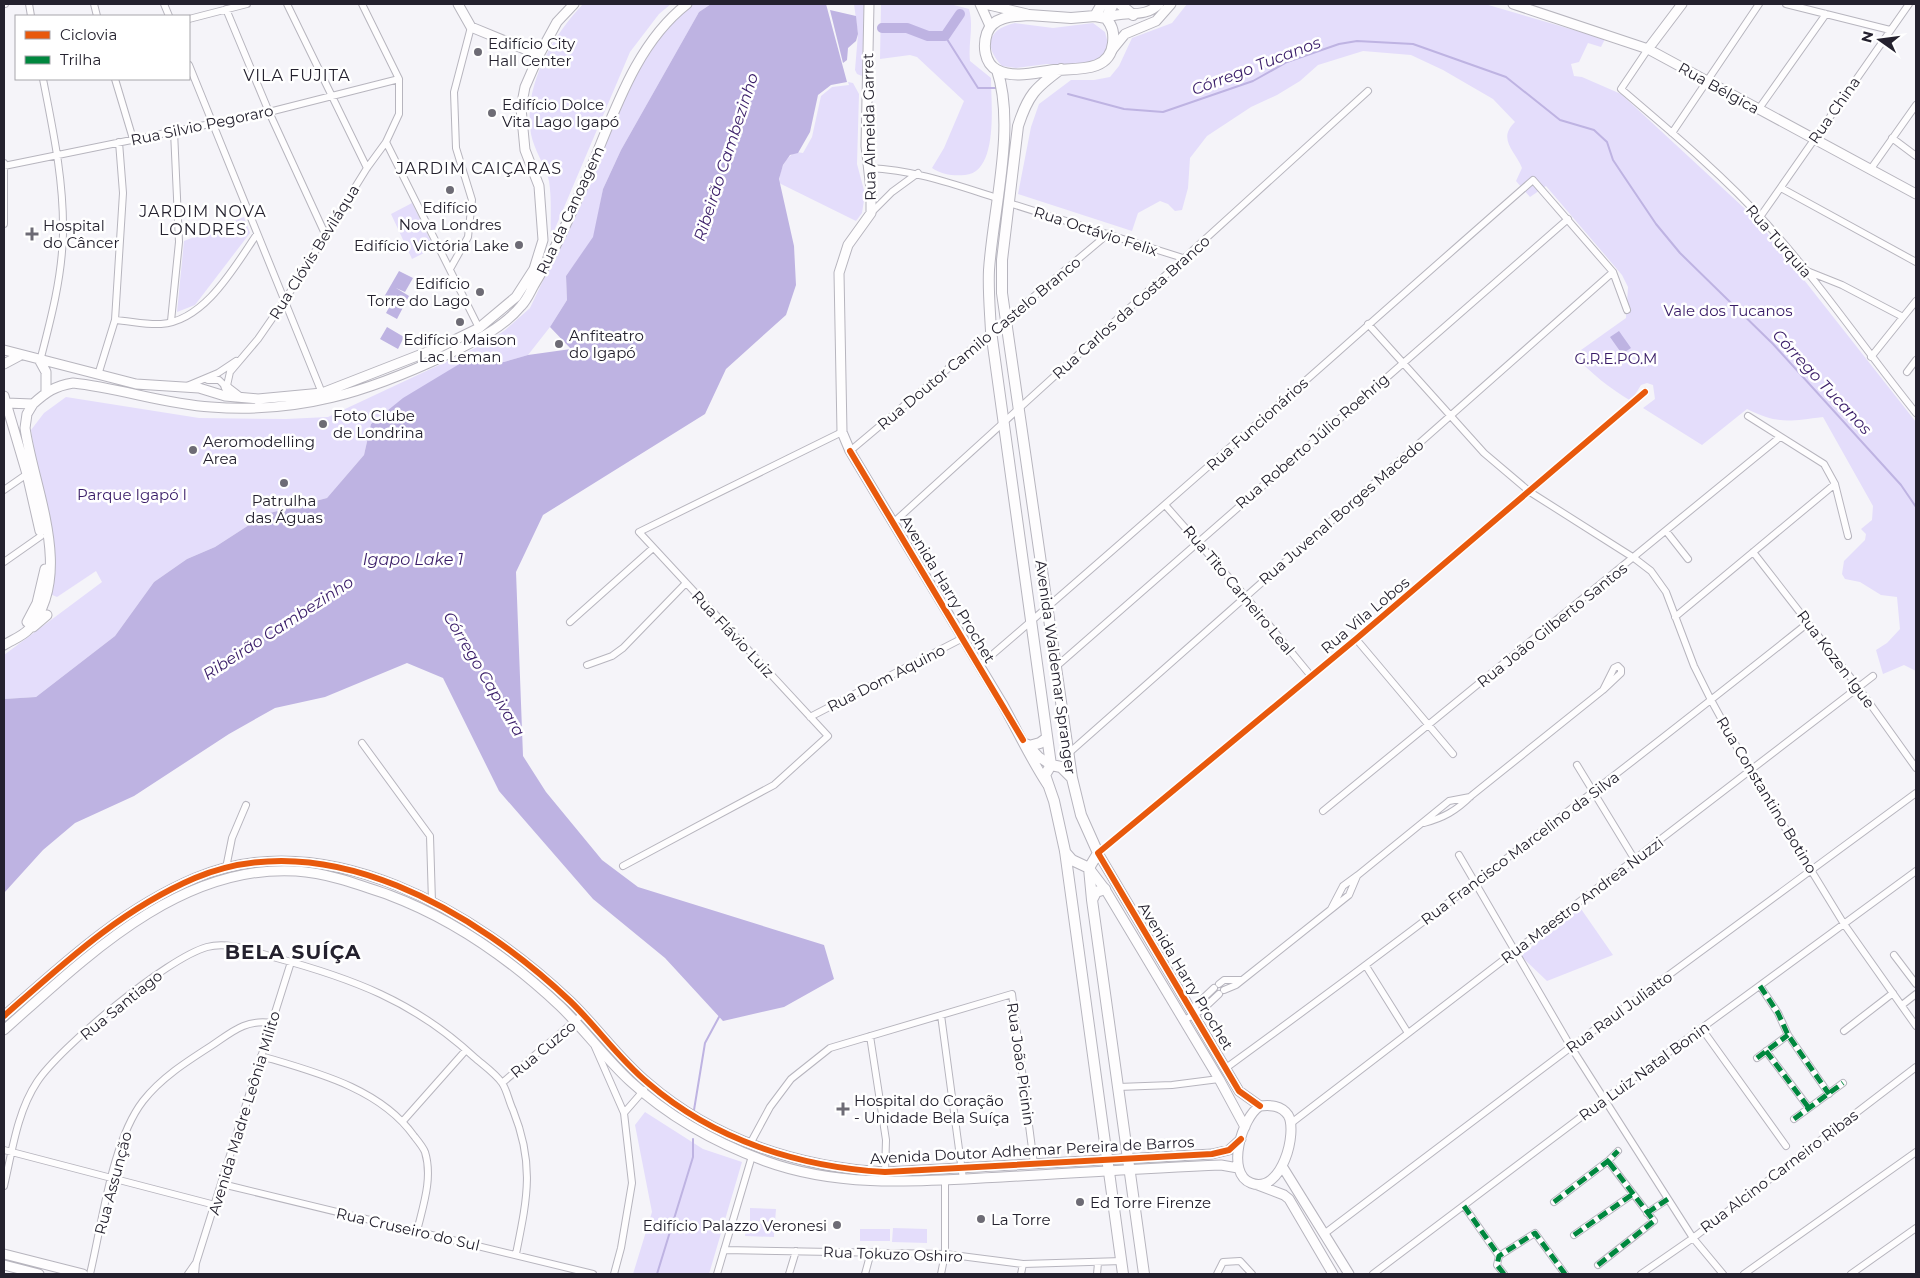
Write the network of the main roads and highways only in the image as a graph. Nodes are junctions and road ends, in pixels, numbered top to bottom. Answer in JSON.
{"nodes":[{"id":1,"x":1102,"y":4,"type":"edge"},
{"id":2,"x":1112,"y":4,"type":"edge"},
{"id":3,"x":1120,"y":4,"type":"edge"},
{"id":4,"x":1133,"y":15,"type":"road end"},
{"id":5,"x":1095,"y":16,"type":"junction"},
{"id":6,"x":1106,"y":18,"type":"junction"},
{"id":7,"x":1061,"y":69,"type":"junction"},
{"id":8,"x":997,"y":70,"type":"junction"},
{"id":9,"x":1036,"y":533,"type":"junction"},
{"id":10,"x":1020,"y":538,"type":"junction"},
{"id":11,"x":1047,"y":738,"type":"junction"},
{"id":12,"x":1026,"y":743,"type":"road end"},
{"id":13,"x":1051,"y":765,"type":"junction"},
{"id":14,"x":1072,"y":778,"type":"junction"},
{"id":15,"x":1064,"y":851,"type":"junction"},
{"id":16,"x":1089,"y":868,"type":"junction"},
{"id":17,"x":1105,"y":889,"type":"road end"},
{"id":18,"x":1092,"y":900,"type":"junction"},
{"id":19,"x":1123,"y":1274,"type":"edge"},
{"id":20,"x":1144,"y":1274,"type":"edge"}],
"edges":[{"from":1,"to":5,"type":"main road"},
{"from":2,"to":6,"type":"main road"},
{"from":3,"to":4,"type":"main road"},
{"from":5,"to":6,"type":"main road"},
{"from":5,"to":8,"type":"main road"},
{"from":6,"to":7,"type":"main road"},
{"from":7,"to":8,"type":"main road"},
{"from":7,"to":9,"type":"main road","name":"Avenida Waldemar Spranger"},
{"from":8,"to":10,"type":"main road","name":"Avenida Waldemar Spranger"},
{"from":9,"to":10,"type":"main road"},
{"from":9,"to":14,"type":"main road","name":"Avenida Waldemar Spranger"},
{"from":10,"to":11,"type":"main road","name":"Avenida Waldemar Spranger"},
{"from":11,"to":12,"type":"main road"},
{"from":11,"to":13,"type":"main road","name":"Avenida Waldemar Spranger"},
{"from":13,"to":14,"type":"main road"},
{"from":13,"to":15,"type":"main road","name":"Avenida Waldemar Spranger"},
{"from":14,"to":16,"type":"main road","name":"Avenida Waldemar Spranger"},
{"from":15,"to":16,"type":"main road"},
{"from":15,"to":19,"type":"main road","name":"Avenida Waldemar Spranger"},
{"from":16,"to":18,"type":"main road"},
{"from":17,"to":18,"type":"main road"},
{"from":18,"to":20,"type":"main road"}]}
